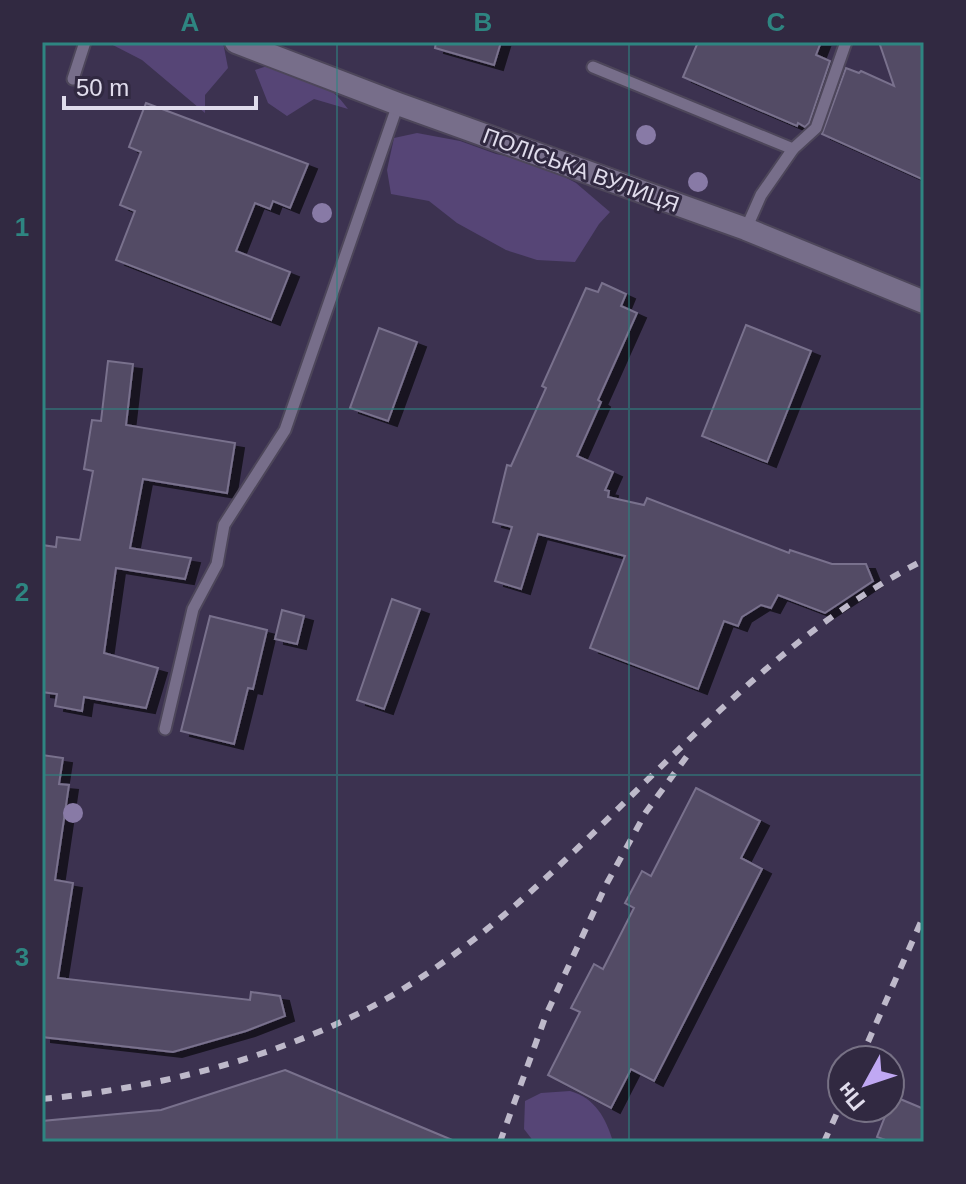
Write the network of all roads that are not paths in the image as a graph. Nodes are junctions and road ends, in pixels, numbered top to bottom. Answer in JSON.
{"nodes":[{"id":1,"x":85,"y":42,"type":"edge"},
{"id":2,"x":236,"y":42,"type":"edge"},
{"id":3,"x":846,"y":42,"type":"edge"},
{"id":4,"x":593,"y":67,"type":"dead end"},
{"id":5,"x":73,"y":79,"type":"dead end"},
{"id":6,"x":398,"y":104,"type":"junction"},
{"id":7,"x":793,"y":149,"type":"junction"},
{"id":8,"x":746,"y":229,"type":"junction"},
{"id":9,"x":924,"y":302,"type":"edge"},
{"id":10,"x":165,"y":729,"type":"dead end"}],
"edges":[{"from":1,"to":5,"type":"lane"},
{"from":2,"to":6,"type":"street","name":"ПОЛІСЬКА ВУЛИЦЯ"},
{"from":3,"to":7,"type":"lane"},
{"from":4,"to":7,"type":"lane"},
{"from":6,"to":8,"type":"street","name":"ПОЛІСЬКА ВУЛИЦЯ"},
{"from":6,"to":10,"type":"lane"},
{"from":7,"to":8,"type":"lane"},
{"from":8,"to":9,"type":"street","name":"ПОЛІСЬКА ВУЛИЦЯ"}]}
